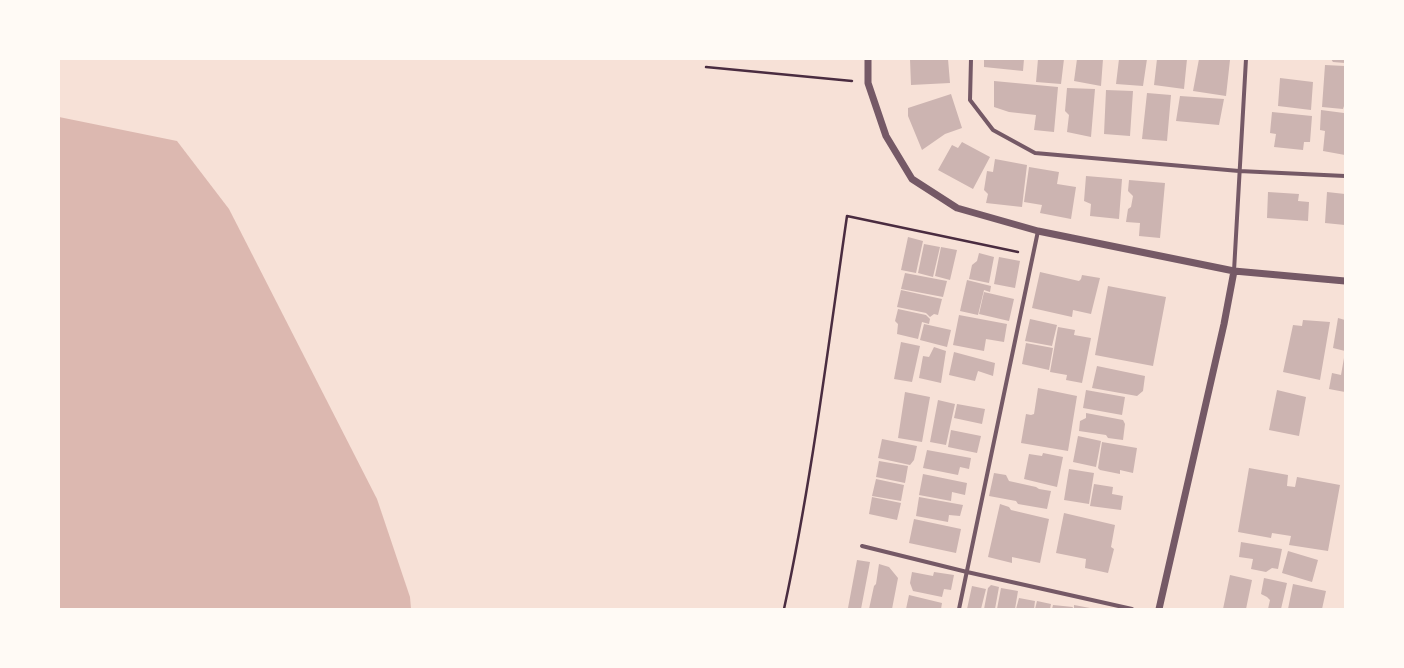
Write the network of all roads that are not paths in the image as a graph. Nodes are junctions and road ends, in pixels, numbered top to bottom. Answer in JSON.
{"nodes":[{"id":1,"x":868,"y":59,"type":"edge"},
{"id":2,"x":971,"y":59,"type":"edge"},
{"id":3,"x":1246,"y":59,"type":"edge"},
{"id":4,"x":1239,"y":171,"type":"junction"},
{"id":5,"x":1345,"y":176,"type":"edge"},
{"id":6,"x":1038,"y":231,"type":"junction"},
{"id":7,"x":1234,"y":271,"type":"junction"},
{"id":8,"x":1345,"y":281,"type":"edge"},
{"id":9,"x":862,"y":546,"type":"dead end"},
{"id":10,"x":967,"y":572,"type":"junction"},
{"id":11,"x":959,"y":609,"type":"edge"},
{"id":12,"x":1132,"y":609,"type":"edge"},
{"id":13,"x":1159,"y":609,"type":"edge"}],
"edges":[{"from":1,"to":6,"type":"street"},
{"from":2,"to":4,"type":"street"},
{"from":3,"to":4,"type":"street"},
{"from":4,"to":5,"type":"street"},
{"from":4,"to":7,"type":"street"},
{"from":6,"to":7,"type":"street"},
{"from":6,"to":10,"type":"street"},
{"from":7,"to":8,"type":"street"},
{"from":7,"to":13,"type":"street"},
{"from":9,"to":10,"type":"street"},
{"from":10,"to":11,"type":"street"},
{"from":10,"to":12,"type":"street"}]}
